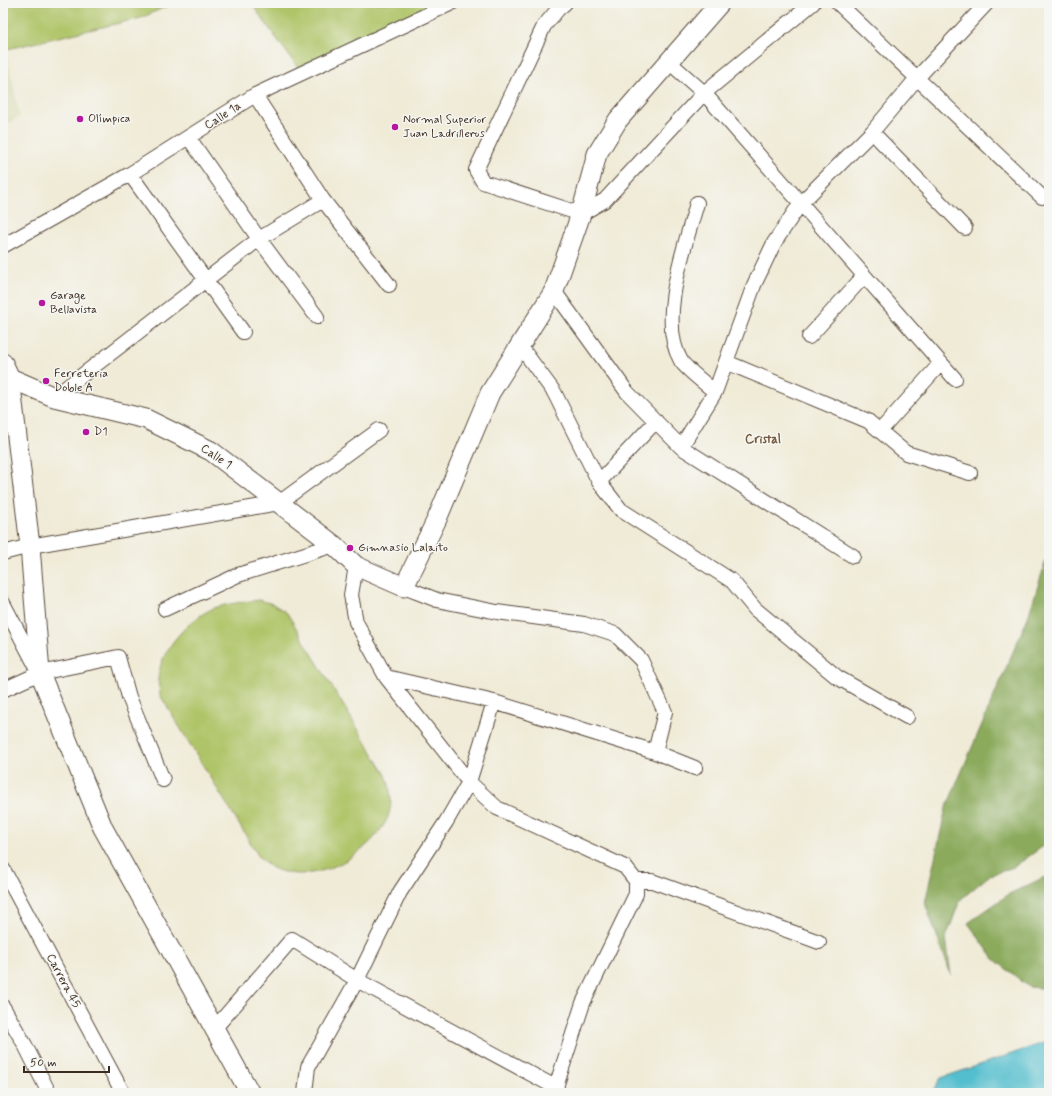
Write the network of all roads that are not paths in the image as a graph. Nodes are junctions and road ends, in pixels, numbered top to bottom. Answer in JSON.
{"nodes":[{"id":1,"x":452,"y":3,"type":"edge"},
{"id":2,"x":565,"y":3,"type":"edge"},
{"id":3,"x":720,"y":3,"type":"edge"},
{"id":4,"x":814,"y":3,"type":"edge"},
{"id":5,"x":838,"y":3,"type":"edge"},
{"id":6,"x":987,"y":3,"type":"edge"},
{"id":7,"x":668,"y":61,"type":"junction"},
{"id":8,"x":917,"y":78,"type":"junction"},
{"id":9,"x":704,"y":93,"type":"junction"},
{"id":10,"x":255,"y":95,"type":"junction"},
{"id":11,"x":872,"y":132,"type":"junction"},
{"id":12,"x":189,"y":138,"type":"junction"},
{"id":13,"x":130,"y":174,"type":"junction"},
{"id":14,"x":1042,"y":198,"type":"dead end"},
{"id":15,"x":323,"y":200,"type":"junction"},
{"id":16,"x":697,"y":203,"type":"dead end"},
{"id":17,"x":800,"y":204,"type":"junction"},
{"id":18,"x":581,"y":214,"type":"junction"},
{"id":19,"x":964,"y":228,"type":"dead end"},
{"id":20,"x":259,"y":239,"type":"junction"},
{"id":21,"x":3,"y":246,"type":"edge"},
{"id":22,"x":864,"y":276,"type":"junction"},
{"id":23,"x":206,"y":282,"type":"junction"},
{"id":24,"x":388,"y":285,"type":"dead end"},
{"id":25,"x":554,"y":291,"type":"junction"},
{"id":26,"x":317,"y":317,"type":"dead end"},
{"id":27,"x":243,"y":332,"type":"dead end"},
{"id":28,"x":809,"y":337,"type":"dead end"},
{"id":29,"x":520,"y":346,"type":"junction"},
{"id":30,"x":726,"y":362,"type":"junction"},
{"id":31,"x":941,"y":363,"type":"junction"},
{"id":32,"x":6,"y":374,"type":"edge"},
{"id":33,"x":955,"y":379,"type":"dead end"},
{"id":34,"x":715,"y":392,"type":"junction"},
{"id":35,"x":54,"y":397,"type":"junction"},
{"id":36,"x":656,"y":421,"type":"junction"},
{"id":37,"x":379,"y":430,"type":"dead end"},
{"id":38,"x":880,"y":431,"type":"junction"},
{"id":39,"x":681,"y":447,"type":"junction"},
{"id":40,"x":970,"y":473,"type":"dead end"},
{"id":41,"x":599,"y":482,"type":"junction"},
{"id":42,"x":279,"y":503,"type":"junction"},
{"id":43,"x":334,"y":545,"type":"junction"},
{"id":44,"x":30,"y":546,"type":"junction"},
{"id":45,"x":3,"y":553,"type":"edge"},
{"id":46,"x":854,"y":556,"type":"dead end"},
{"id":47,"x":356,"y":566,"type":"junction"},
{"id":48,"x":404,"y":587,"type":"junction"},
{"id":49,"x":3,"y":603,"type":"edge"},
{"id":50,"x":165,"y":608,"type":"dead end"},
{"id":51,"x":40,"y":673,"type":"junction"},
{"id":52,"x":386,"y":677,"type":"junction"},
{"id":53,"x":3,"y":690,"type":"edge"},
{"id":54,"x":494,"y":702,"type":"junction"},
{"id":55,"x":908,"y":717,"type":"dead end"},
{"id":56,"x":656,"y":752,"type":"junction"},
{"id":57,"x":695,"y":768,"type":"dead end"},
{"id":58,"x":163,"y":780,"type":"dead end"},
{"id":59,"x":469,"y":782,"type":"junction"},
{"id":60,"x":3,"y":869,"type":"edge"},
{"id":61,"x":636,"y":881,"type":"junction"},
{"id":62,"x":819,"y":942,"type":"dead end"},
{"id":63,"x":357,"y":980,"type":"junction"},
{"id":64,"x":3,"y":1007,"type":"edge"},
{"id":65,"x":214,"y":1029,"type":"junction"},
{"id":66,"x":556,"y":1090,"type":"edge"},
{"id":67,"x":48,"y":1093,"type":"edge"},
{"id":68,"x":123,"y":1093,"type":"edge"},
{"id":69,"x":250,"y":1093,"type":"edge"},
{"id":70,"x":305,"y":1093,"type":"edge"}],
"edges":[{"from":1,"to":10,"type":"street","name":"Calle 1a"},
{"from":2,"to":18,"type":"street"},
{"from":3,"to":7,"type":"main road"},
{"from":4,"to":9,"type":"street"},
{"from":5,"to":8,"type":"street"},
{"from":6,"to":8,"type":"street"},
{"from":7,"to":9,"type":"street"},
{"from":7,"to":18,"type":"main road"},
{"from":8,"to":11,"type":"street"},
{"from":8,"to":14,"type":"street"},
{"from":9,"to":17,"type":"street"},
{"from":9,"to":18,"type":"street"},
{"from":10,"to":12,"type":"street","name":"Calle 1a"},
{"from":10,"to":15,"type":"street"},
{"from":11,"to":17,"type":"street"},
{"from":11,"to":19,"type":"street"},
{"from":12,"to":13,"type":"street","name":"Calle 1a"},
{"from":12,"to":20,"type":"street"},
{"from":13,"to":21,"type":"street","name":"Calle 1a"},
{"from":13,"to":23,"type":"street"},
{"from":15,"to":20,"type":"street"},
{"from":15,"to":24,"type":"street"},
{"from":16,"to":34,"type":"street"},
{"from":17,"to":22,"type":"street"},
{"from":17,"to":30,"type":"street"},
{"from":18,"to":25,"type":"main road"},
{"from":20,"to":23,"type":"street"},
{"from":20,"to":26,"type":"street"},
{"from":22,"to":28,"type":"street"},
{"from":22,"to":31,"type":"street"},
{"from":23,"to":27,"type":"street"},
{"from":23,"to":35,"type":"street"},
{"from":25,"to":29,"type":"main road"},
{"from":25,"to":36,"type":"street"},
{"from":29,"to":41,"type":"street"},
{"from":29,"to":48,"type":"main road"},
{"from":30,"to":34,"type":"street"},
{"from":30,"to":38,"type":"street"},
{"from":31,"to":33,"type":"street"},
{"from":31,"to":38,"type":"street"},
{"from":32,"to":35,"type":"main road","name":"Calle 1"},
{"from":32,"to":44,"type":"main road"},
{"from":34,"to":39,"type":"street"},
{"from":35,"to":42,"type":"main road","name":"Calle 1"},
{"from":36,"to":39,"type":"street"},
{"from":36,"to":41,"type":"street"},
{"from":37,"to":42,"type":"street"},
{"from":38,"to":40,"type":"street"},
{"from":39,"to":46,"type":"street"},
{"from":41,"to":55,"type":"street"},
{"from":42,"to":43,"type":"main road","name":"Calle 1"},
{"from":42,"to":44,"type":"street"},
{"from":43,"to":47,"type":"main road","name":"Calle 1"},
{"from":43,"to":50,"type":"street"},
{"from":44,"to":45,"type":"street"},
{"from":44,"to":51,"type":"main road"},
{"from":47,"to":48,"type":"main road","name":"Calle 1"},
{"from":47,"to":52,"type":"street"},
{"from":48,"to":56,"type":"street"},
{"from":49,"to":51,"type":"street"},
{"from":51,"to":53,"type":"street"},
{"from":51,"to":58,"type":"street"},
{"from":51,"to":65,"type":"main road"},
{"from":52,"to":54,"type":"street"},
{"from":52,"to":59,"type":"street"},
{"from":54,"to":56,"type":"street"},
{"from":54,"to":59,"type":"street"},
{"from":56,"to":57,"type":"street"},
{"from":59,"to":61,"type":"street"},
{"from":59,"to":63,"type":"street"},
{"from":60,"to":68,"type":"street","name":"Carrera 45"},
{"from":61,"to":62,"type":"street"},
{"from":61,"to":66,"type":"street"},
{"from":63,"to":65,"type":"street"},
{"from":63,"to":66,"type":"street"},
{"from":63,"to":70,"type":"street"},
{"from":64,"to":67,"type":"street"},
{"from":65,"to":69,"type":"main road"}]}
